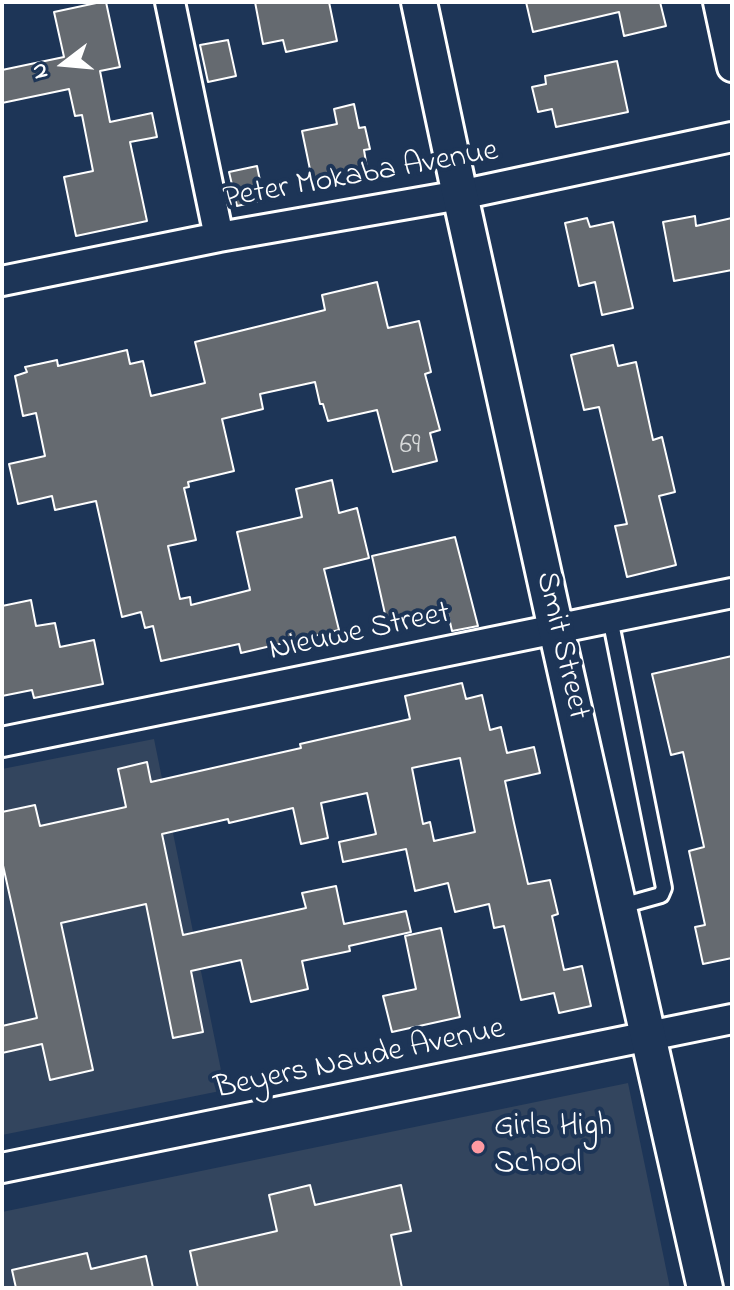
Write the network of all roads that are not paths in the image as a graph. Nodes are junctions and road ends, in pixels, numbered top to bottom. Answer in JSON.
{"nodes":[{"id":1,"x":170,"y":2,"type":"edge"},
{"id":2,"x":419,"y":2,"type":"edge"},
{"id":3,"x":718,"y":2,"type":"edge"},
{"id":4,"x":732,"y":67,"type":"edge"},
{"id":5,"x":732,"y":137,"type":"edge"},
{"id":6,"x":460,"y":195,"type":"junction"},
{"id":7,"x":219,"y":237,"type":"junction"},
{"id":8,"x":2,"y":281,"type":"edge"},
{"id":9,"x":732,"y":593,"type":"edge"},
{"id":10,"x":610,"y":618,"type":"junction"},
{"id":11,"x":556,"y":629,"type":"junction"},
{"id":12,"x":2,"y":742,"type":"edge"},
{"id":13,"x":618,"y":907,"type":"junction"},
{"id":14,"x":732,"y":1019,"type":"edge"},
{"id":15,"x":648,"y":1037,"type":"junction"},
{"id":16,"x":2,"y":1168,"type":"edge"},
{"id":17,"x":705,"y":1288,"type":"edge"}],
"edges":[{"from":1,"to":7,"type":"street"},
{"from":2,"to":6,"type":"street","name":"Smit Street"},
{"from":3,"to":4,"type":"street"},
{"from":5,"to":6,"type":"street","name":"Peter Mokaba Avenue"},
{"from":6,"to":7,"type":"street","name":"Peter Mokaba Avenue"},
{"from":6,"to":11,"type":"street","name":"Smit Street"},
{"from":7,"to":8,"type":"street","name":"Peter Mokaba Avenue"},
{"from":9,"to":10,"type":"street","name":"Nieuwe Street"},
{"from":10,"to":11,"type":"street","name":"Nieuwe Street"},
{"from":10,"to":13,"type":"lane"},
{"from":11,"to":12,"type":"street","name":"Nieuwe Street"},
{"from":11,"to":13,"type":"street","name":"Smit Street"},
{"from":13,"to":15,"type":"street","name":"Smit Street"},
{"from":14,"to":15,"type":"street","name":"Beyers Naude Avenue"},
{"from":15,"to":16,"type":"street","name":"Beyers Naude Avenue"},
{"from":15,"to":17,"type":"street","name":"Smit Street"}]}
